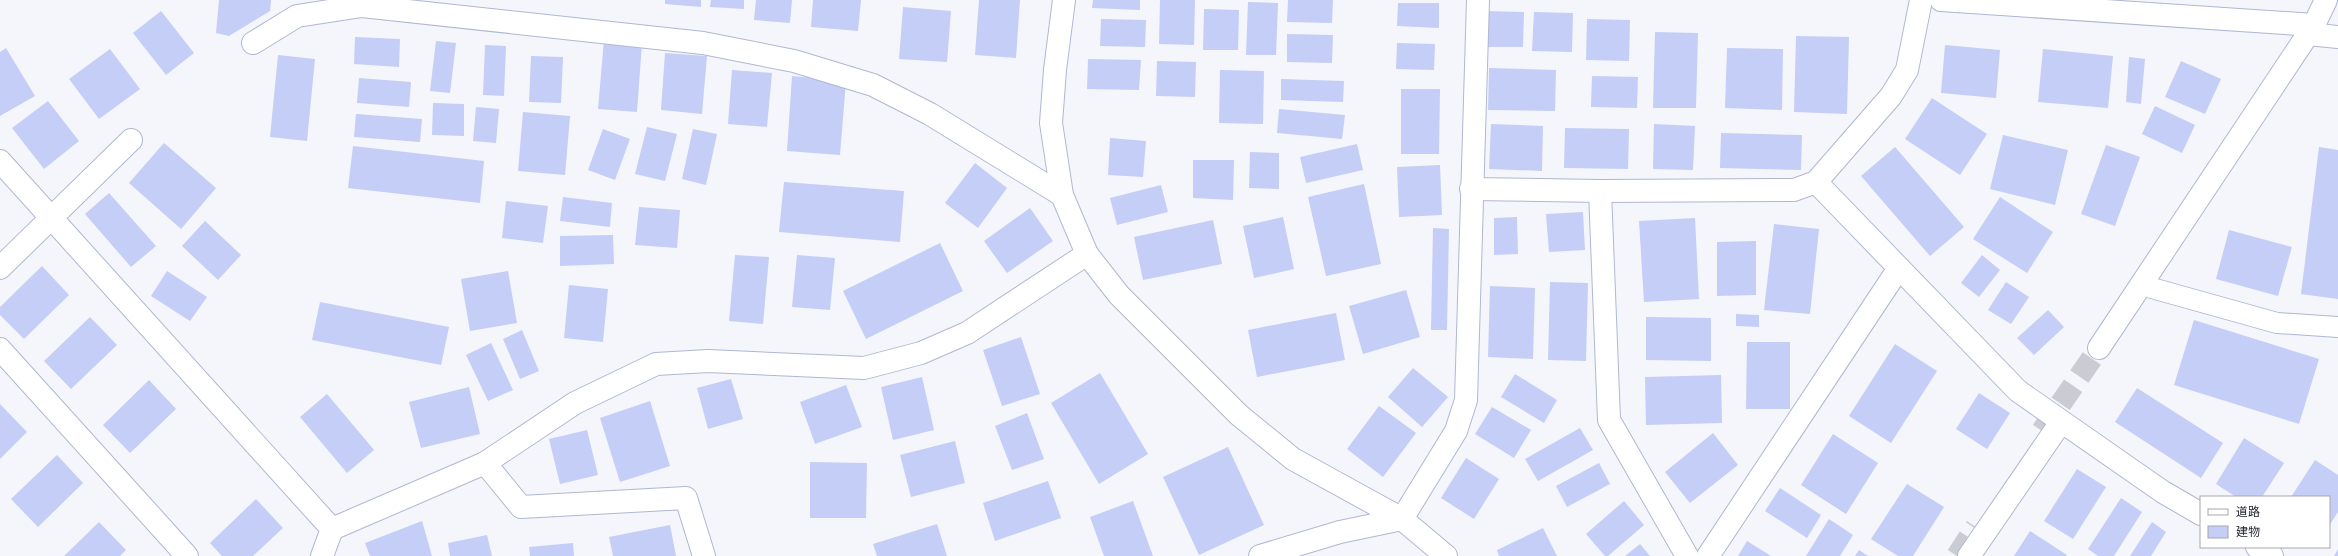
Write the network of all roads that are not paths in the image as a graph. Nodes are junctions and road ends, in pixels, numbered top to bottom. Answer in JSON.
{"nodes":[{"id":1,"x":1064,"y":0,"type":"edge"},
{"id":2,"x":1478,"y":0,"type":"edge"},
{"id":3,"x":1921,"y":0,"type":"edge"},
{"id":4,"x":1941,"y":0,"type":"edge"},
{"id":5,"x":2326,"y":0,"type":"edge"},
{"id":6,"x":297,"y":8,"type":"edge"},
{"id":7,"x":2311,"y":29,"type":"junction"},
{"id":8,"x":2338,"y":37,"type":"edge"},
{"id":9,"x":254,"y":42,"type":"dead end"},
{"id":10,"x":131,"y":140,"type":"dead end"},
{"id":11,"x":0,"y":161,"type":"edge"},
{"id":12,"x":1816,"y":182,"type":"junction"},
{"id":13,"x":1471,"y":189,"type":"junction"},
{"id":14,"x":1600,"y":191,"type":"junction"},
{"id":15,"x":1062,"y":195,"type":"junction"},
{"id":16,"x":52,"y":217,"type":"junction"},
{"id":17,"x":1087,"y":254,"type":"junction"},
{"id":18,"x":0,"y":268,"type":"edge"},
{"id":19,"x":1899,"y":268,"type":"junction"},
{"id":20,"x":2141,"y":285,"type":"junction"},
{"id":21,"x":2338,"y":327,"type":"edge"},
{"id":22,"x":0,"y":348,"type":"edge"},
{"id":23,"x":2099,"y":348,"type":"tunnel mouth"},
{"id":24,"x":2061,"y":422,"type":"junction"},
{"id":25,"x":485,"y":463,"type":"junction"},
{"id":26,"x":2200,"y":513,"type":"edge"},
{"id":27,"x":1402,"y":519,"type":"junction"},
{"id":28,"x":332,"y":529,"type":"junction"},
{"id":29,"x":2258,"y":548,"type":"edge"},
{"id":30,"x":186,"y":556,"type":"edge"},
{"id":31,"x":322,"y":556,"type":"edge"},
{"id":32,"x":704,"y":556,"type":"edge"},
{"id":33,"x":1260,"y":556,"type":"edge"},
{"id":34,"x":1446,"y":556,"type":"edge"},
{"id":35,"x":1687,"y":556,"type":"edge"},
{"id":36,"x":1708,"y":556,"type":"edge"},
{"id":37,"x":1969,"y":556,"type":"edge"},
{"id":38,"x":2272,"y":556,"type":"edge"}],
"edges":[{"from":1,"to":15,"type":"street"},
{"from":2,"to":13,"type":"street"},
{"from":3,"to":12,"type":"street"},
{"from":4,"to":7,"type":"street"},
{"from":5,"to":7,"type":"street"},
{"from":6,"to":9,"type":"street"},
{"from":6,"to":15,"type":"street"},
{"from":7,"to":8,"type":"street"},
{"from":7,"to":20,"type":"street"},
{"from":10,"to":16,"type":"street"},
{"from":11,"to":16,"type":"street"},
{"from":12,"to":14,"type":"street"},
{"from":12,"to":19,"type":"street"},
{"from":13,"to":14,"type":"street"},
{"from":13,"to":27,"type":"street"},
{"from":14,"to":35,"type":"street"},
{"from":15,"to":17,"type":"street"},
{"from":16,"to":18,"type":"street"},
{"from":16,"to":28,"type":"street"},
{"from":17,"to":25,"type":"street"},
{"from":17,"to":27,"type":"street"},
{"from":19,"to":24,"type":"street"},
{"from":19,"to":36,"type":"street"},
{"from":20,"to":21,"type":"lane"},
{"from":20,"to":23,"type":"street"},
{"from":22,"to":30,"type":"street"},
{"from":24,"to":26,"type":"street"},
{"from":24,"to":37,"type":"street"},
{"from":25,"to":28,"type":"street"},
{"from":25,"to":32,"type":"street"},
{"from":27,"to":33,"type":"street"},
{"from":27,"to":34,"type":"street"},
{"from":28,"to":31,"type":"street"},
{"from":29,"to":38,"type":"street"}]}
